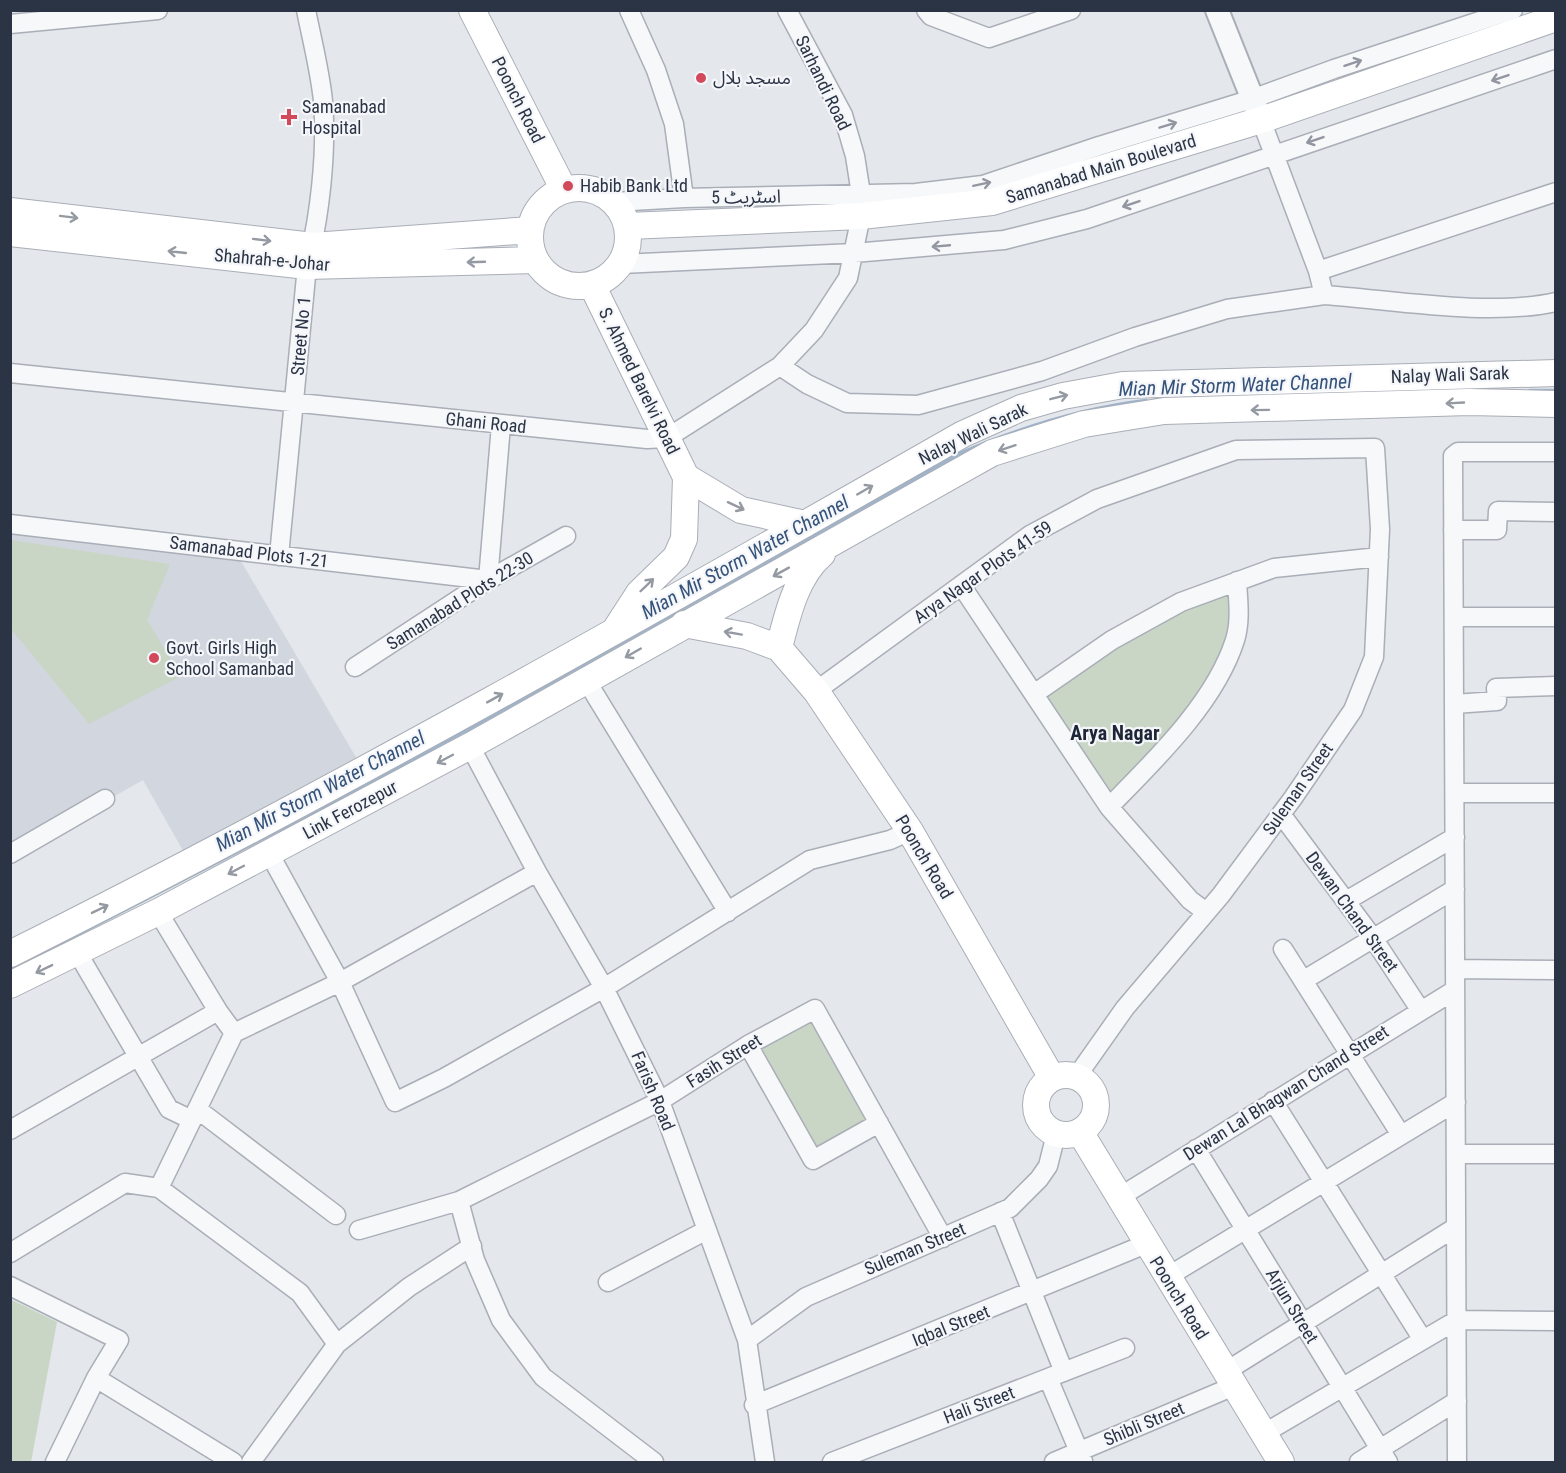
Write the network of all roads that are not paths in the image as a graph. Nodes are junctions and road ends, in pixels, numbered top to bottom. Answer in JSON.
{"nodes":[{"id":1,"x":158,"y":10,"type":"edge"},
{"id":2,"x":306,"y":10,"type":"edge"},
{"id":3,"x":472,"y":10,"type":"edge"},
{"id":4,"x":629,"y":10,"type":"edge"},
{"id":5,"x":787,"y":10,"type":"edge"},
{"id":6,"x":926,"y":10,"type":"edge"},
{"id":7,"x":1071,"y":10,"type":"edge"},
{"id":8,"x":1217,"y":10,"type":"edge"},
{"id":9,"x":1513,"y":10,"type":"edge"},
{"id":10,"x":127,"y":12,"type":"edge"},
{"id":11,"x":1556,"y":18,"type":"edge"},
{"id":12,"x":10,"y":24,"type":"edge"},
{"id":13,"x":1556,"y":35,"type":"edge"},
{"id":14,"x":1556,"y":59,"type":"edge"},
{"id":15,"x":1263,"y":126,"type":"junction"},
{"id":16,"x":564,"y":190,"type":"junction"},
{"id":17,"x":1556,"y":192,"type":"edge"},
{"id":18,"x":684,"y":198,"type":"junction"},
{"id":19,"x":614,"y":202,"type":"junction"},
{"id":20,"x":10,"y":211,"type":"edge"},
{"id":21,"x":859,"y":223,"type":"junction"},
{"id":22,"x":530,"y":230,"type":"junction"},
{"id":23,"x":10,"y":233,"type":"edge"},
{"id":24,"x":626,"y":244,"type":"junction"},
{"id":25,"x":310,"y":256,"type":"junction"},
{"id":26,"x":535,"y":260,"type":"junction"},
{"id":27,"x":1318,"y":271,"type":"junction"},
{"id":28,"x":592,"y":285,"type":"junction"},
{"id":29,"x":1324,"y":295,"type":"junction"},
{"id":30,"x":1556,"y":302,"type":"edge"},
{"id":31,"x":780,"y":366,"type":"junction"},
{"id":32,"x":10,"y":373,"type":"edge"},
{"id":33,"x":1497,"y":373,"type":"junction"},
{"id":34,"x":1556,"y":374,"type":"edge"},
{"id":35,"x":295,"y":401,"type":"junction"},
{"id":36,"x":1497,"y":403,"type":"junction"},
{"id":37,"x":1556,"y":404,"type":"edge"},
{"id":38,"x":501,"y":425,"type":"junction"},
{"id":39,"x":667,"y":438,"type":"junction"},
{"id":40,"x":1375,"y":447,"type":"joint"},
{"id":41,"x":1556,"y":452,"type":"edge"},
{"id":42,"x":686,"y":477,"type":"junction"},
{"id":43,"x":1556,"y":512,"type":"edge"},
{"id":44,"x":10,"y":524,"type":"edge"},
{"id":45,"x":805,"y":524,"type":"junction"},
{"id":46,"x":1453,"y":530,"type":"junction"},
{"id":47,"x":566,"y":536,"type":"dead end"},
{"id":48,"x":838,"y":541,"type":"junction"},
{"id":49,"x":279,"y":556,"type":"junction"},
{"id":50,"x":1379,"y":557,"type":"junction"},
{"id":51,"x":488,"y":580,"type":"junction"},
{"id":52,"x":1237,"y":581,"type":"junction"},
{"id":53,"x":961,"y":585,"type":"junction"},
{"id":54,"x":1454,"y":617,"type":"junction"},
{"id":55,"x":1556,"y":617,"type":"edge"},
{"id":56,"x":684,"y":624,"type":"junction"},
{"id":57,"x":613,"y":632,"type":"junction"},
{"id":58,"x":779,"y":648,"type":"junction"},
{"id":59,"x":355,"y":668,"type":"dead end"},
{"id":60,"x":586,"y":680,"type":"junction"},
{"id":61,"x":1556,"y":686,"type":"edge"},
{"id":62,"x":816,"y":691,"type":"junction"},
{"id":63,"x":1034,"y":694,"type":"junction"},
{"id":64,"x":1454,"y":704,"type":"junction"},
{"id":65,"x":470,"y":746,"type":"junction"},
{"id":66,"x":1455,"y":793,"type":"junction"},
{"id":67,"x":1556,"y":793,"type":"edge"},
{"id":68,"x":105,"y":800,"type":"dead end"},
{"id":69,"x":1109,"y":807,"type":"junction"},
{"id":70,"x":1281,"y":814,"type":"junction"},
{"id":71,"x":910,"y":831,"type":"junction"},
{"id":72,"x":1455,"y":837,"type":"junction"},
{"id":73,"x":269,"y":853,"type":"junction"},
{"id":74,"x":10,"y":854,"type":"edge"},
{"id":75,"x":537,"y":872,"type":"junction"},
{"id":76,"x":162,"y":878,"type":"junction"},
{"id":77,"x":1455,"y":889,"type":"junction"},
{"id":78,"x":1346,"y":901,"type":"junction"},
{"id":79,"x":166,"y":908,"type":"junction"},
{"id":80,"x":728,"y":912,"type":"junction"},
{"id":81,"x":1206,"y":912,"type":"junction"},
{"id":82,"x":1373,"y":938,"type":"junction"},
{"id":83,"x":1283,"y":949,"type":"dead end"},
{"id":84,"x":77,"y":952,"type":"junction"},
{"id":85,"x":10,"y":954,"type":"edge"},
{"id":86,"x":1455,"y":969,"type":"junction"},
{"id":87,"x":1556,"y":969,"type":"edge"},
{"id":88,"x":1304,"y":980,"type":"junction"},
{"id":89,"x":340,"y":982,"type":"junction"},
{"id":90,"x":10,"y":985,"type":"edge"},
{"id":91,"x":604,"y":988,"type":"junction"},
{"id":92,"x":1455,"y":990,"type":"junction"},
{"id":93,"x":218,"y":1011,"type":"junction"},
{"id":94,"x":1421,"y":1011,"type":"junction"},
{"id":95,"x":234,"y":1033,"type":"junction"},
{"id":96,"x":748,"y":1045,"type":"junction"},
{"id":97,"x":1350,"y":1054,"type":"junction"},
{"id":98,"x":139,"y":1056,"type":"junction"},
{"id":99,"x":1077,"y":1076,"type":"junction"},
{"id":100,"x":1052,"y":1078,"type":"junction"},
{"id":101,"x":660,"y":1101,"type":"junction"},
{"id":102,"x":1273,"y":1101,"type":"junction"},
{"id":103,"x":1456,"y":1102,"type":"junction"},
{"id":104,"x":195,"y":1115,"type":"junction"},
{"id":105,"x":879,"y":1123,"type":"junction"},
{"id":106,"x":10,"y":1130,"type":"edge"},
{"id":107,"x":1068,"y":1133,"type":"junction"},
{"id":108,"x":1401,"y":1135,"type":"junction"},
{"id":109,"x":1196,"y":1149,"type":"junction"},
{"id":110,"x":1456,"y":1154,"type":"junction"},
{"id":111,"x":1556,"y":1154,"type":"edge"},
{"id":112,"x":1324,"y":1182,"type":"junction"},
{"id":113,"x":159,"y":1188,"type":"junction"},
{"id":114,"x":1118,"y":1198,"type":"junction"},
{"id":115,"x":459,"y":1201,"type":"junction"},
{"id":116,"x":1000,"y":1212,"type":"junction"},
{"id":117,"x":336,"y":1215,"type":"dead end"},
{"id":118,"x":1456,"y":1227,"type":"junction"},
{"id":119,"x":359,"y":1230,"type":"dead end"},
{"id":120,"x":1245,"y":1230,"type":"junction"},
{"id":121,"x":705,"y":1231,"type":"junction"},
{"id":122,"x":943,"y":1238,"type":"junction"},
{"id":123,"x":1146,"y":1244,"type":"junction"},
{"id":124,"x":472,"y":1246,"type":"junction"},
{"id":125,"x":10,"y":1253,"type":"edge"},
{"id":126,"x":1381,"y":1274,"type":"junction"},
{"id":127,"x":1167,"y":1277,"type":"junction"},
{"id":128,"x":608,"y":1282,"type":"dead end"},
{"id":129,"x":10,"y":1286,"type":"edge"},
{"id":130,"x":1032,"y":1292,"type":"junction"},
{"id":131,"x":1456,"y":1320,"type":"junction"},
{"id":132,"x":1556,"y":1321,"type":"edge"},
{"id":133,"x":1303,"y":1324,"type":"junction"},
{"id":134,"x":747,"y":1340,"type":"junction"},
{"id":135,"x":1422,"y":1340,"type":"junction"},
{"id":136,"x":337,"y":1344,"type":"junction"},
{"id":137,"x":1125,"y":1348,"type":"dead end"},
{"id":138,"x":1056,"y":1375,"type":"junction"},
{"id":139,"x":96,"y":1378,"type":"junction"},
{"id":140,"x":1229,"y":1379,"type":"junction"},
{"id":141,"x":1341,"y":1387,"type":"junction"},
{"id":142,"x":1457,"y":1401,"type":"junction"},
{"id":143,"x":754,"y":1405,"type":"junction"},
{"id":144,"x":1263,"y":1434,"type":"junction"},
{"id":145,"x":1383,"y":1456,"type":"edge"},
{"id":146,"x":1082,"y":1457,"type":"edge"},
{"id":147,"x":58,"y":1461,"type":"edge"},
{"id":148,"x":233,"y":1462,"type":"edge"},
{"id":149,"x":251,"y":1462,"type":"edge"},
{"id":150,"x":654,"y":1462,"type":"edge"},
{"id":151,"x":765,"y":1462,"type":"edge"},
{"id":152,"x":832,"y":1462,"type":"edge"},
{"id":153,"x":1054,"y":1462,"type":"edge"},
{"id":154,"x":1281,"y":1462,"type":"edge"},
{"id":155,"x":1359,"y":1462,"type":"edge"},
{"id":156,"x":1457,"y":1462,"type":"edge"}],
"edges":[{"from":1,"to":10,"type":"street"},
{"from":2,"to":25,"type":"street","name":"Street No 1"},
{"from":3,"to":16,"type":"main road","name":"Poonch Road"},
{"from":4,"to":18,"type":"street"},
{"from":5,"to":21,"type":"street","name":"Sarhandi Road"},
{"from":6,"to":7,"type":"street"},
{"from":8,"to":15,"type":"street"},
{"from":15,"to":9,"type":"street","one_way":true},
{"from":10,"to":12,"type":"street"},
{"from":11,"to":15,"type":"main road","name":"Samanabad Main Boulevard"},
{"from":13,"to":15,"type":"main road","name":"Samanabad Main Boulevard"},
{"from":14,"to":15,"type":"street","one_way":true},
{"from":15,"to":21,"type":"main road","name":"Samanabad Main Boulevard"},
{"from":15,"to":21,"type":"street","one_way":true},
{"from":15,"to":27,"type":"street"},
{"from":16,"to":19,"type":"main road"},
{"from":16,"to":22,"type":"main road"},
{"from":17,"to":27,"type":"street"},
{"from":18,"to":19,"type":"street","name":"اسٹریٹ 5"},
{"from":18,"to":21,"type":"street","name":"اسٹریٹ 5"},
{"from":19,"to":24,"type":"main road"},
{"from":20,"to":25,"type":"main road","name":"Shahrah-e-Johar","one_way":true},
{"from":21,"to":24,"type":"main road","name":"Samanabad Main Boulevard"},
{"from":21,"to":24,"type":"street"},
{"from":21,"to":31,"type":"street"},
{"from":22,"to":25,"type":"main road","name":"Shahrah-e-Johar"},
{"from":22,"to":26,"type":"main road"},
{"from":25,"to":23,"type":"main road","name":"Shahrah-e-Johar","one_way":true},
{"from":24,"to":28,"type":"main road"},
{"from":26,"to":25,"type":"main road","name":"Shahrah-e-Johar","one_way":true},
{"from":25,"to":35,"type":"street","name":"Street No 1"},
{"from":26,"to":28,"type":"main road"},
{"from":27,"to":29,"type":"street"},
{"from":28,"to":39,"type":"main road","name":"S. Ahmed Barelvi Road"},
{"from":29,"to":30,"type":"street"},
{"from":29,"to":31,"type":"street"},
{"from":31,"to":39,"type":"street"},
{"from":32,"to":35,"type":"street","name":"Ghani Road"},
{"from":33,"to":34,"type":"main road","name":"Nalay Wali Sarak"},
{"from":33,"to":36,"type":"main road"},
{"from":45,"to":33,"type":"main road","name":"Nalay Wali Sarak","one_way":true},
{"from":35,"to":38,"type":"street","name":"Ghani Road"},
{"from":35,"to":49,"type":"street","name":"Street No 1"},
{"from":36,"to":37,"type":"main road","name":"Nalay Wali Sarak"},
{"from":36,"to":48,"type":"main road","name":"Nalay Wali Sarak","one_way":true},
{"from":38,"to":39,"type":"street","name":"Ghani Road"},
{"from":38,"to":51,"type":"street"},
{"from":39,"to":42,"type":"main road","name":"S. Ahmed Barelvi Road"},
{"from":40,"to":50,"type":"street","name":"Suleman Street"},
{"from":40,"to":53,"type":"street","name":"Arya Nagar Plots 41-59"},
{"from":41,"to":46,"type":"street"},
{"from":42,"to":45,"type":"main road","name":"S. Ahmed Barelvi Road","one_way":true},
{"from":57,"to":42,"type":"main road","name":"S. Ahmed Barelvi Road","one_way":true},
{"from":43,"to":46,"type":"street"},
{"from":44,"to":49,"type":"street","name":"Samanabad Plots 1-21"},
{"from":45,"to":57,"type":"main road","name":"Nalay Wali Sarak"},
{"from":46,"to":54,"type":"street"},
{"from":47,"to":51,"type":"street","name":"Samanabad Plots 22-30"},
{"from":48,"to":56,"type":"main road","name":"Nalay Wali Sarak","one_way":true},
{"from":48,"to":58,"type":"main road"},
{"from":49,"to":51,"type":"street","name":"Samanabad Plots 1-21"},
{"from":50,"to":52,"type":"street"},
{"from":50,"to":70,"type":"street","name":"Suleman Street"},
{"from":51,"to":59,"type":"street","name":"Samanabad Plots 22-30"},
{"from":52,"to":63,"type":"street"},
{"from":52,"to":69,"type":"street"},
{"from":53,"to":62,"type":"street","name":"Arya Nagar Plots 41-59"},
{"from":53,"to":63,"type":"street"},
{"from":54,"to":55,"type":"street"},
{"from":54,"to":64,"type":"street"},
{"from":58,"to":56,"type":"main road","name":"Poonch Road","one_way":true},
{"from":56,"to":60,"type":"main road","name":"Link Ferozepur","one_way":true},
{"from":76,"to":57,"type":"main road","name":"Link Ferozepur","one_way":true},
{"from":58,"to":62,"type":"main road","name":"Poonch Road"},
{"from":60,"to":65,"type":"main road","name":"Link Ferozepur"},
{"from":60,"to":80,"type":"street"},
{"from":61,"to":64,"type":"street"},
{"from":62,"to":71,"type":"main road","name":"Poonch Road"},
{"from":63,"to":69,"type":"street"},
{"from":64,"to":66,"type":"street"},
{"from":65,"to":73,"type":"main road","name":"Link Ferozepur","one_way":true},
{"from":65,"to":75,"type":"street","name":"Farish Road"},
{"from":66,"to":67,"type":"street"},
{"from":66,"to":72,"type":"street"},
{"from":68,"to":74,"type":"street"},
{"from":69,"to":81,"type":"street"},
{"from":70,"to":78,"type":"street","name":"Dewan Chand Street"},
{"from":70,"to":81,"type":"street","name":"Suleman Street"},
{"from":71,"to":80,"type":"street"},
{"from":71,"to":100,"type":"main road","name":"Poonch Road"},
{"from":72,"to":77,"type":"street"},
{"from":72,"to":78,"type":"street"},
{"from":73,"to":79,"type":"main road","name":"Link Ferozepur","one_way":true},
{"from":73,"to":89,"type":"street"},
{"from":75,"to":89,"type":"street"},
{"from":75,"to":91,"type":"street","name":"Farish Road"},
{"from":76,"to":79,"type":"main road"},
{"from":85,"to":76,"type":"main road","name":"Link Ferozepur","one_way":true},
{"from":77,"to":82,"type":"street"},
{"from":77,"to":86,"type":"street"},
{"from":78,"to":82,"type":"street","name":"Dewan Chand Street"},
{"from":79,"to":84,"type":"main road","name":"Link Ferozepur"},
{"from":79,"to":93,"type":"street"},
{"from":80,"to":91,"type":"street"},
{"from":81,"to":99,"type":"street","name":"Suleman Street"},
{"from":82,"to":88,"type":"street"},
{"from":82,"to":94,"type":"street","name":"Dewan Chand Street"},
{"from":83,"to":88,"type":"street"},
{"from":84,"to":90,"type":"main road","name":"Link Ferozepur","one_way":true},
{"from":84,"to":98,"type":"street"},
{"from":86,"to":87,"type":"street"},
{"from":86,"to":92,"type":"street"},
{"from":88,"to":97,"type":"street"},
{"from":89,"to":91,"type":"street"},
{"from":89,"to":95,"type":"street"},
{"from":91,"to":101,"type":"street","name":"Farish Road"},
{"from":92,"to":94,"type":"street","name":"Dewan Lal Bhagwan Chand Street"},
{"from":92,"to":103,"type":"street"},
{"from":93,"to":95,"type":"street"},
{"from":93,"to":98,"type":"street"},
{"from":94,"to":97,"type":"street","name":"Dewan Lal Bhagwan Chand Street"},
{"from":95,"to":104,"type":"street"},
{"from":96,"to":101,"type":"street","name":"Fasih Street"},
{"from":96,"to":105,"type":"street","name":"Fasih Street"},
{"from":96,"to":105,"type":"street"},
{"from":97,"to":102,"type":"street","name":"Dewan Lal Bhagwan Chand Street"},
{"from":97,"to":108,"type":"street"},
{"from":98,"to":104,"type":"street"},
{"from":98,"to":106,"type":"street"},
{"from":99,"to":100,"type":"main road"},
{"from":99,"to":107,"type":"main road"},
{"from":100,"to":107,"type":"main road"},
{"from":101,"to":115,"type":"street","name":"Fasih Street"},
{"from":101,"to":121,"type":"street","name":"Farish Road"},
{"from":102,"to":109,"type":"street","name":"Dewan Lal Bhagwan Chand Street"},
{"from":102,"to":112,"type":"street"},
{"from":103,"to":108,"type":"street"},
{"from":103,"to":110,"type":"street"},
{"from":104,"to":113,"type":"street"},
{"from":104,"to":117,"type":"street"},
{"from":105,"to":122,"type":"street","name":"Fasih Street"},
{"from":107,"to":114,"type":"main road","name":"Poonch Road"},
{"from":107,"to":116,"type":"street","name":"Suleman Street"},
{"from":108,"to":112,"type":"street"},
{"from":109,"to":114,"type":"street","name":"Dewan Lal Bhagwan Chand Street"},
{"from":109,"to":120,"type":"street","name":"Arjun Street"},
{"from":110,"to":111,"type":"street"},
{"from":110,"to":118,"type":"street"},
{"from":112,"to":120,"type":"street"},
{"from":112,"to":126,"type":"street"},
{"from":113,"to":125,"type":"street"},
{"from":113,"to":136,"type":"street"},
{"from":114,"to":123,"type":"main road","name":"Poonch Road"},
{"from":115,"to":119,"type":"street","name":"Fasih Street"},
{"from":115,"to":124,"type":"street"},
{"from":116,"to":122,"type":"street","name":"Suleman Street"},
{"from":116,"to":130,"type":"street"},
{"from":118,"to":126,"type":"street","name":"Shibli Street"},
{"from":118,"to":131,"type":"street"},
{"from":120,"to":127,"type":"street"},
{"from":120,"to":133,"type":"street","name":"Arjun Street"},
{"from":121,"to":128,"type":"street"},
{"from":121,"to":134,"type":"street","name":"Farish Road"},
{"from":122,"to":134,"type":"street","name":"Suleman Street"},
{"from":123,"to":127,"type":"main road","name":"Poonch Road"},
{"from":123,"to":130,"type":"street","name":"Iqbal Street"},
{"from":124,"to":136,"type":"street"},
{"from":124,"to":150,"type":"street"},
{"from":126,"to":133,"type":"street","name":"Shibli Street"},
{"from":126,"to":135,"type":"street"},
{"from":127,"to":140,"type":"main road","name":"Poonch Road"},
{"from":129,"to":139,"type":"street"},
{"from":130,"to":138,"type":"street"},
{"from":130,"to":143,"type":"street","name":"Iqbal Street"},
{"from":131,"to":132,"type":"street"},
{"from":131,"to":135,"type":"street"},
{"from":131,"to":142,"type":"street"},
{"from":133,"to":140,"type":"street","name":"Shibli Street"},
{"from":133,"to":141,"type":"street","name":"Arjun Street"},
{"from":134,"to":143,"type":"street","name":"Farish Road"},
{"from":135,"to":141,"type":"street"},
{"from":136,"to":149,"type":"street"},
{"from":137,"to":138,"type":"street","name":"Hali Street"},
{"from":138,"to":146,"type":"street"},
{"from":138,"to":152,"type":"street","name":"Hali Street"},
{"from":139,"to":147,"type":"street"},
{"from":139,"to":148,"type":"street"},
{"from":140,"to":144,"type":"main road","name":"Poonch Road"},
{"from":140,"to":146,"type":"street","name":"Shibli Street"},
{"from":141,"to":144,"type":"street"},
{"from":141,"to":145,"type":"street","name":"Arjun Street"},
{"from":142,"to":145,"type":"street"},
{"from":142,"to":156,"type":"street"},
{"from":143,"to":151,"type":"street","name":"Farish Road"},
{"from":144,"to":154,"type":"main road","name":"Poonch Road"},
{"from":145,"to":155,"type":"street"},
{"from":146,"to":153,"type":"street","name":"Shibli Street"}]}
